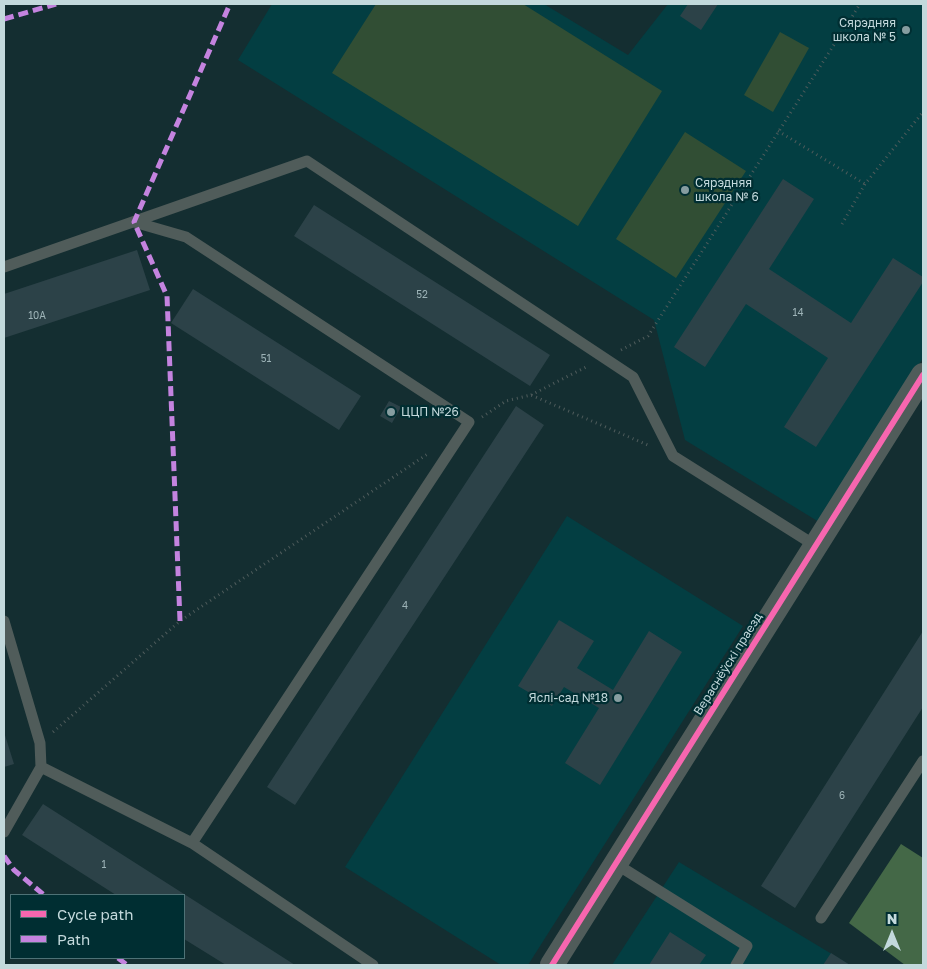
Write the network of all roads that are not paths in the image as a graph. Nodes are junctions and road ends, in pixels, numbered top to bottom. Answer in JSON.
{"nodes":[{"id":1,"x":134,"y":222,"type":"junction"},
{"id":2,"x":4,"y":267,"type":"edge"},
{"id":3,"x":921,"y":383,"type":"edge"},
{"id":4,"x":816,"y":546,"type":"junction"},
{"id":5,"x":4,"y":621,"type":"edge"},
{"id":6,"x":923,"y":761,"type":"edge"},
{"id":7,"x":41,"y":767,"type":"junction"},
{"id":8,"x":4,"y":832,"type":"edge"},
{"id":9,"x":192,"y":843,"type":"junction"},
{"id":10,"x":616,"y":864,"type":"junction"},
{"id":11,"x":821,"y":918,"type":"dead end"},
{"id":12,"x":373,"y":965,"type":"edge"},
{"id":13,"x":552,"y":965,"type":"edge"},
{"id":14,"x":736,"y":965,"type":"edge"}],
"edges":[{"from":1,"to":2,"type":"lane"},
{"from":1,"to":4,"type":"lane"},
{"from":1,"to":9,"type":"lane"},
{"from":3,"to":4,"type":"street","name":"Вераснёўскі праезд"},
{"from":4,"to":10,"type":"street","name":"Вераснёўскі праезд"},
{"from":5,"to":7,"type":"lane"},
{"from":6,"to":11,"type":"lane"},
{"from":7,"to":8,"type":"lane"},
{"from":7,"to":9,"type":"lane"},
{"from":9,"to":12,"type":"lane"},
{"from":10,"to":13,"type":"street","name":"Вераснёўскі праезд"},
{"from":10,"to":14,"type":"lane"}]}
